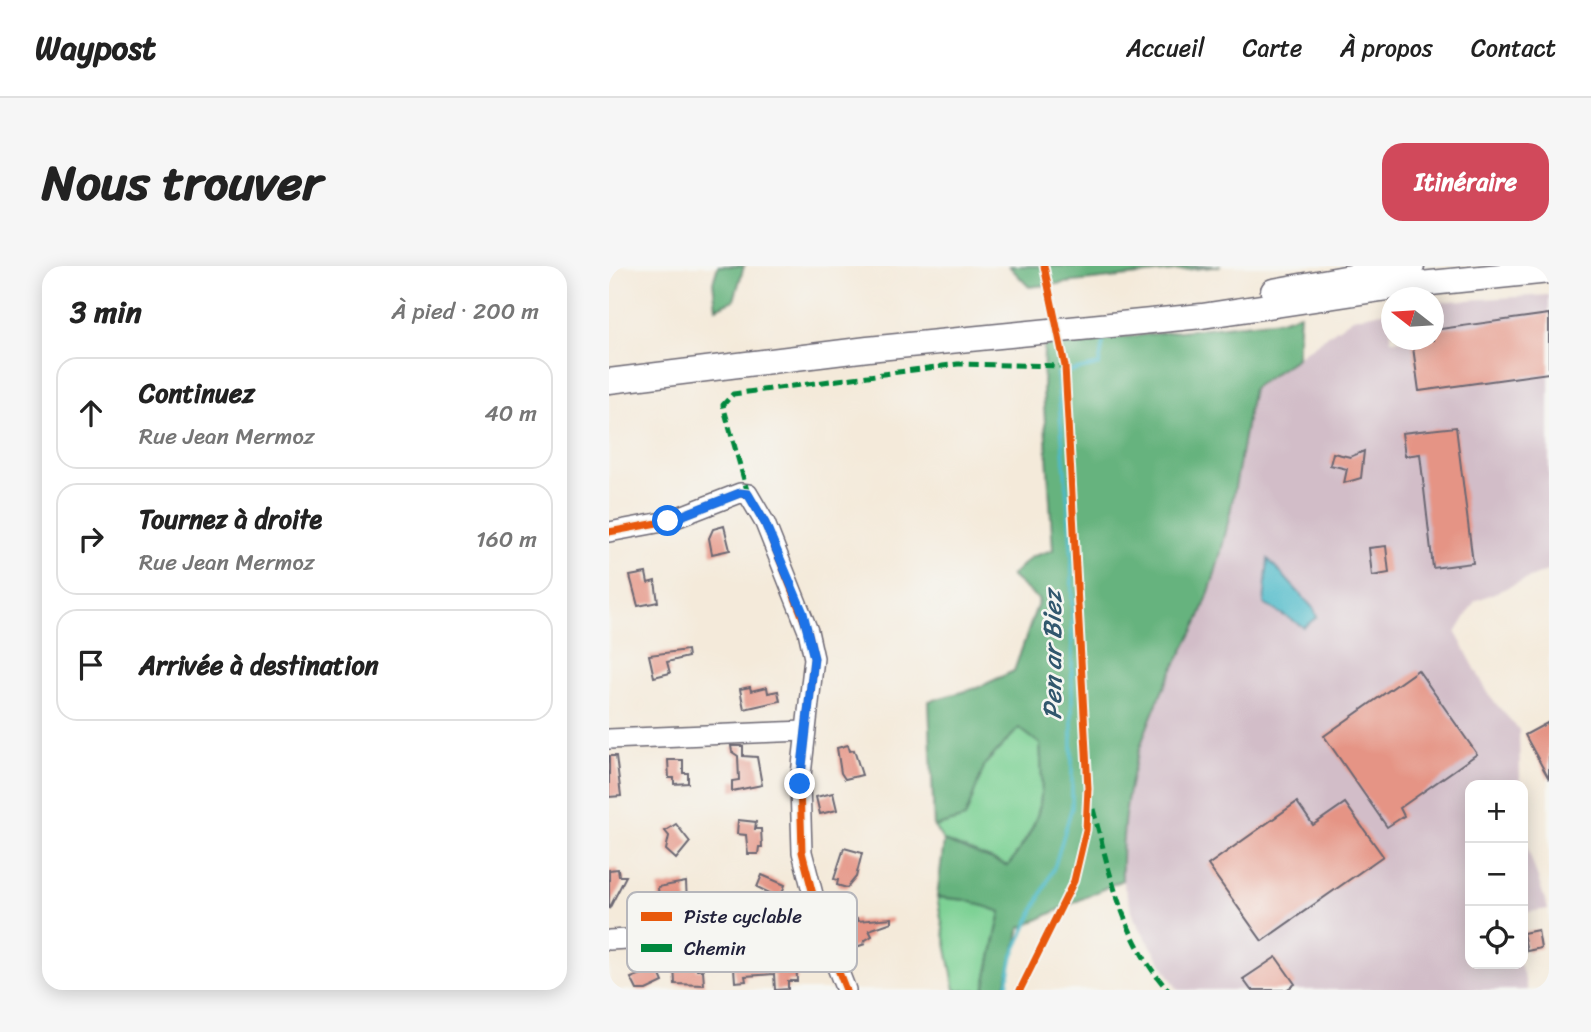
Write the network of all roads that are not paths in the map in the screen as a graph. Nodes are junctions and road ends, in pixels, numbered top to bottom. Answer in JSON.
{"nodes":[{"id":1,"x":1412,"y":266,"type":"edge"},
{"id":2,"x":1549,"y":271,"type":"edge"},
{"id":3,"x":1084,"y":327,"type":"junction"},
{"id":4,"x":609,"y":381,"type":"edge"},
{"id":5,"x":609,"y":532,"type":"edge"},
{"id":6,"x":805,"y":732,"type":"junction"},
{"id":7,"x":609,"y":739,"type":"edge"},
{"id":8,"x":812,"y":892,"type":"edge"},
{"id":9,"x":627,"y":939,"type":"edge"},
{"id":10,"x":609,"y":940,"type":"edge"},
{"id":11,"x":839,"y":972,"type":"edge"},
{"id":12,"x":846,"y":990,"type":"edge"}],
"edges":[{"from":1,"to":3,"type":"main road"},
{"from":2,"to":3,"type":"main road"},
{"from":3,"to":4,"type":"main road"},
{"from":5,"to":6,"type":"street"},
{"from":6,"to":7,"type":"street"},
{"from":6,"to":8,"type":"street"},
{"from":9,"to":10,"type":"street"},
{"from":11,"to":12,"type":"street"}]}
